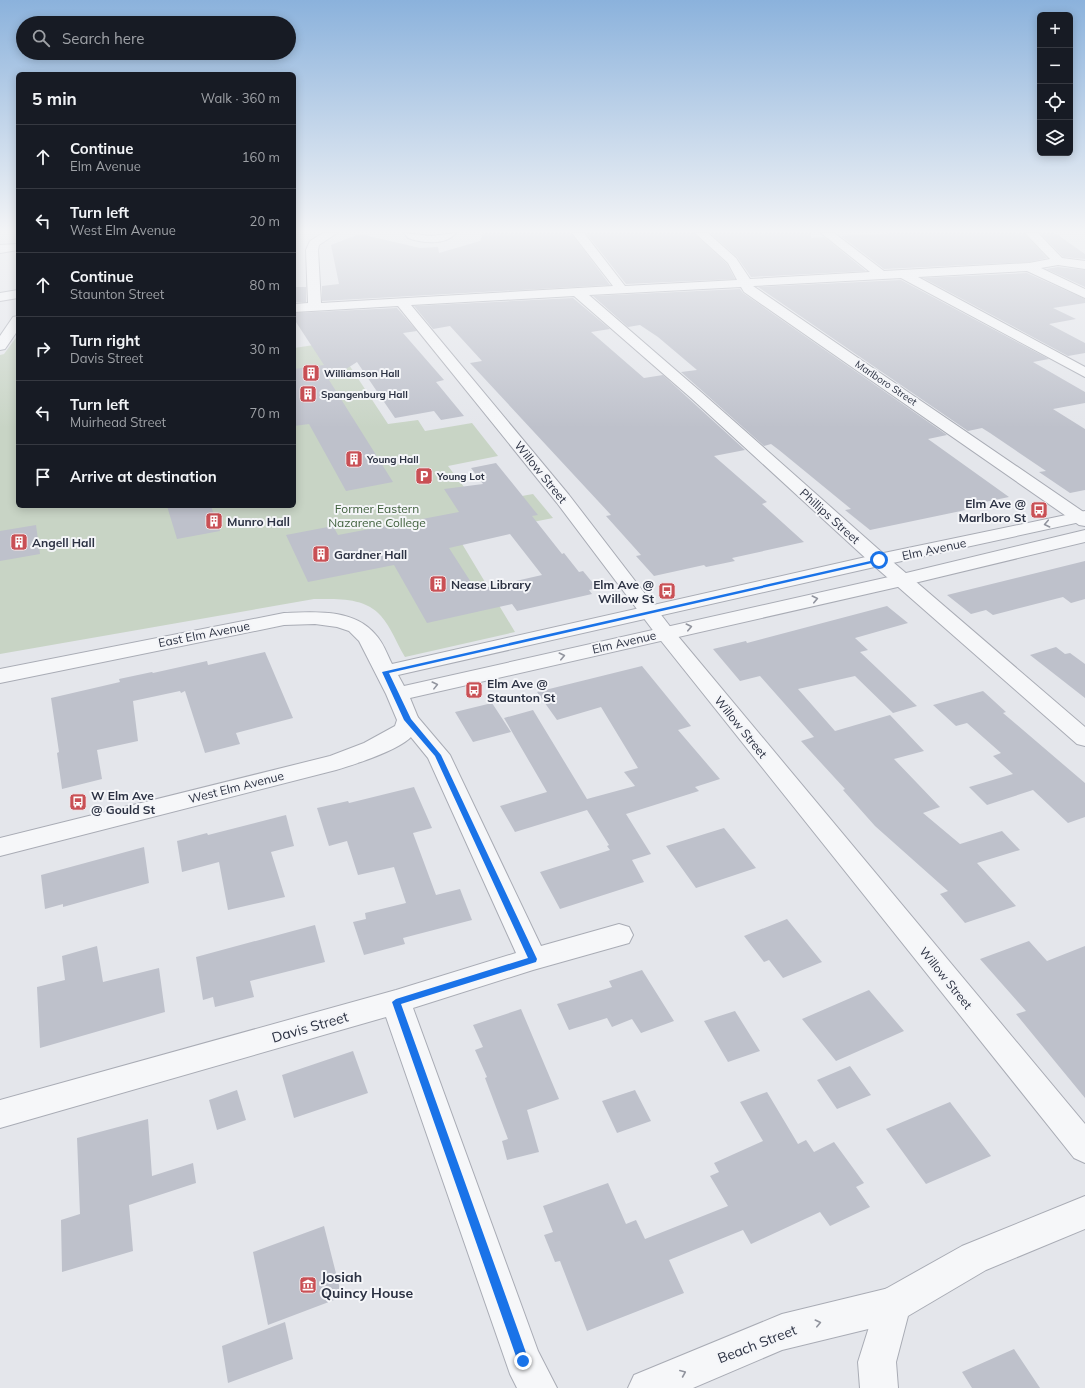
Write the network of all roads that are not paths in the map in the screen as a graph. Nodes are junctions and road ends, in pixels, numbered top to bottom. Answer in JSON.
{"nodes":[{"id":1,"x":315,"y":298,"type":"edge"},
{"id":2,"x":475,"y":298,"type":"edge"},
{"id":3,"x":584,"y":298,"type":"edge"},
{"id":4,"x":761,"y":298,"type":"edge"},
{"id":5,"x":947,"y":298,"type":"edge"},
{"id":6,"x":401,"y":302,"type":"junction"},
{"id":7,"x":315,"y":306,"type":"junction"},
{"id":8,"x":296,"y":308,"type":"edge"},
{"id":9,"x":16,"y":323,"type":"edge"},
{"id":10,"x":0,"y":346,"type":"edge"},
{"id":11,"x":1085,"y":373,"type":"edge"},
{"id":12,"x":1084,"y":523,"type":"edge"},
{"id":13,"x":879,"y":560,"type":"junction"},
{"id":14,"x":902,"y":580,"type":"junction"},
{"id":15,"x":650,"y":612,"type":"junction"},
{"id":16,"x":664,"y":633,"type":"junction"},
{"id":17,"x":385,"y":672,"type":"junction"},
{"id":18,"x":0,"y":676,"type":"edge"},
{"id":19,"x":397,"y":694,"type":"junction"},
{"id":20,"x":408,"y":720,"type":"junction"},
{"id":21,"x":1085,"y":739,"type":"edge"},
{"id":22,"x":0,"y":847,"type":"edge"},
{"id":23,"x":620,"y":935,"type":"dead end"},
{"id":24,"x":533,"y":959,"type":"junction"},
{"id":25,"x":396,"y":1002,"type":"junction"},
{"id":26,"x":0,"y":1114,"type":"edge"},
{"id":27,"x":1085,"y":1148,"type":"edge"},
{"id":28,"x":1085,"y":1212,"type":"edge"},
{"id":29,"x":893,"y":1306,"type":"junction"},
{"id":30,"x":538,"y":1388,"type":"edge"},
{"id":31,"x":647,"y":1388,"type":"edge"},
{"id":32,"x":879,"y":1388,"type":"edge"}],
"edges":[{"from":1,"to":7,"type":"street"},
{"from":2,"to":6,"type":"street"},
{"from":3,"to":13,"type":"street","name":"Phillips Street"},
{"from":4,"to":12,"type":"street","name":"Marlboro Street"},
{"from":5,"to":11,"type":"street"},
{"from":6,"to":7,"type":"street"},
{"from":6,"to":15,"type":"street","name":"Willow Street"},
{"from":7,"to":8,"type":"street"},
{"from":9,"to":10,"type":"street"},
{"from":12,"to":13,"type":"street","name":"Elm Avenue","one_way":true},
{"from":12,"to":14,"type":"street","name":"Elm Avenue"},
{"from":13,"to":14,"type":"street","name":"Phillips Street"},
{"from":13,"to":15,"type":"street","name":"Elm Avenue"},
{"from":16,"to":14,"type":"street","name":"Elm Avenue","one_way":true},
{"from":14,"to":21,"type":"street","name":"Phillips Street"},
{"from":15,"to":16,"type":"street","name":"Willow Street"},
{"from":15,"to":17,"type":"street","name":"Elm Avenue"},
{"from":19,"to":16,"type":"street","name":"Elm Avenue","one_way":true},
{"from":16,"to":27,"type":"street","name":"Willow Street"},
{"from":17,"to":18,"type":"street","name":"East Elm Avenue"},
{"from":17,"to":19,"type":"street"},
{"from":19,"to":20,"type":"street"},
{"from":20,"to":22,"type":"street","name":"West Elm Avenue"},
{"from":20,"to":24,"type":"street"},
{"from":23,"to":24,"type":"street","name":"Davis Street"},
{"from":24,"to":25,"type":"street","name":"Davis Street"},
{"from":25,"to":26,"type":"street","name":"Davis Street"},
{"from":25,"to":30,"type":"street"},
{"from":28,"to":29,"type":"street","name":"Beach Street"},
{"from":31,"to":29,"type":"street","name":"Beach Street","one_way":true},
{"from":29,"to":32,"type":"street"}]}
